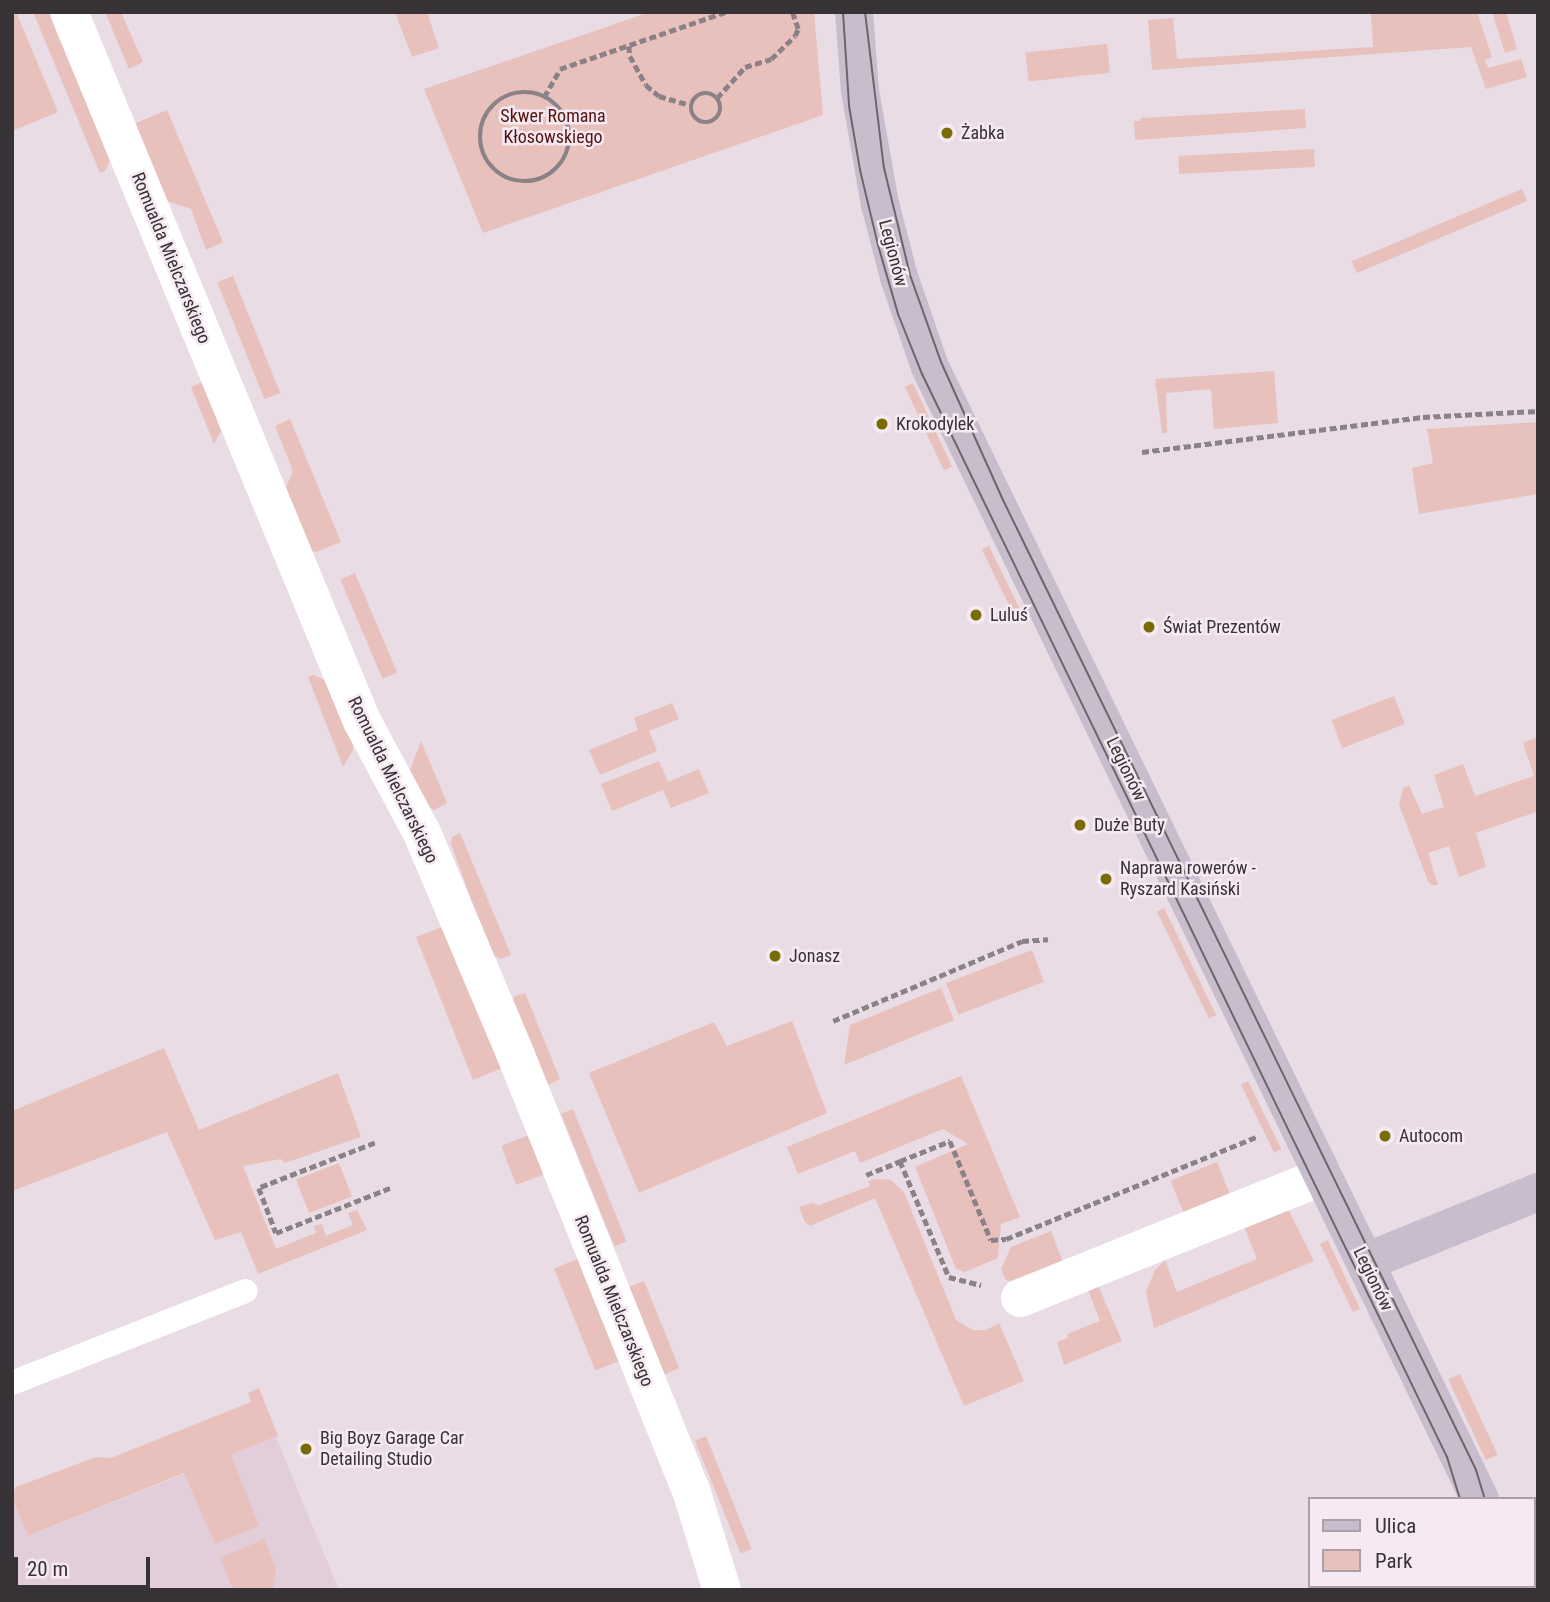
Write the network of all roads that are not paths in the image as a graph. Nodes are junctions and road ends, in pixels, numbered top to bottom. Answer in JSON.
{"nodes":[{"id":1,"x":69,"y":12,"type":"edge"},
{"id":2,"x":854,"y":12,"type":"edge"},
{"id":3,"x":1322,"y":1176,"type":"junction"},
{"id":4,"x":1538,"y":1192,"type":"edge"},
{"id":5,"x":1365,"y":1262,"type":"junction"},
{"id":6,"x":245,"y":1291,"type":"dead end"},
{"id":7,"x":1020,"y":1298,"type":"road end"},
{"id":8,"x":12,"y":1383,"type":"edge"},
{"id":9,"x":1479,"y":1497,"type":"edge"},
{"id":10,"x":722,"y":1590,"type":"edge"}],
"edges":[{"from":1,"to":10,"type":"street","name":"Romualda Mielczarskiego"},
{"from":2,"to":3,"type":"street","name":"Legionów"},
{"from":3,"to":5,"type":"street","name":"Legionów"},
{"from":3,"to":7,"type":"street"},
{"from":4,"to":5,"type":"street"},
{"from":5,"to":9,"type":"street","name":"Legionów"},
{"from":6,"to":8,"type":"lane"}]}
